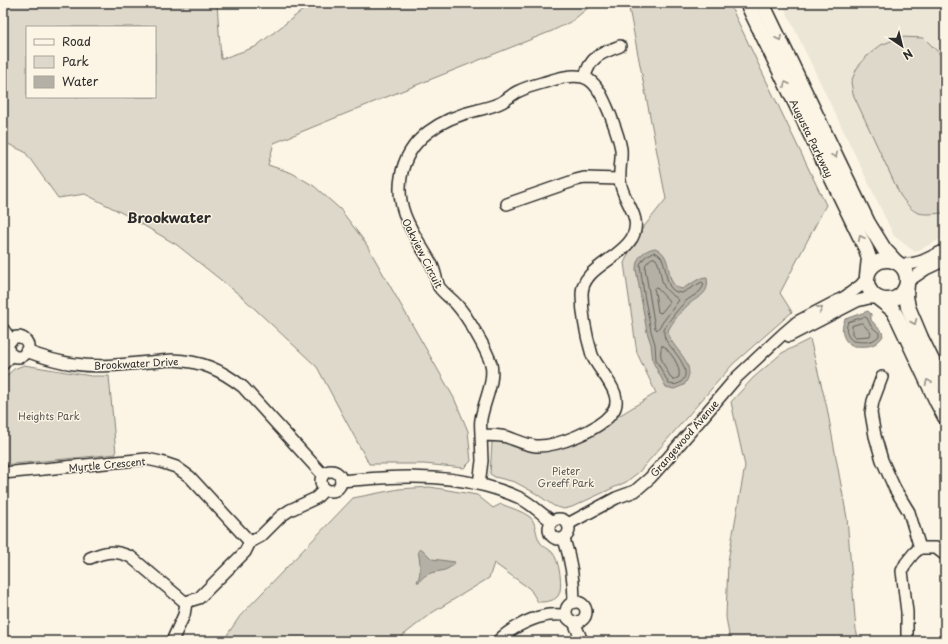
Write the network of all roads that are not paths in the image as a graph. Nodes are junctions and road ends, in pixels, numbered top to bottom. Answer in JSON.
{"nodes":[{"id":1,"x":746,"y":3,"type":"edge"},
{"id":2,"x":762,"y":3,"type":"edge"},
{"id":3,"x":620,"y":46,"type":"dead end"},
{"id":4,"x":585,"y":77,"type":"junction"},
{"id":5,"x":620,"y":179,"type":"junction"},
{"id":6,"x":507,"y":204,"type":"dead end"},
{"id":7,"x":945,"y":250,"type":"edge"},
{"id":8,"x":945,"y":260,"type":"edge"},
{"id":9,"x":897,"y":263,"type":"junction"},
{"id":10,"x":867,"y":277,"type":"junction"},
{"id":11,"x":907,"y":283,"type":"junction"},
{"id":12,"x":878,"y":298,"type":"junction"},
{"id":13,"x":3,"y":329,"type":"edge"},
{"id":14,"x":11,"y":340,"type":"junction"},
{"id":15,"x":768,"y":350,"type":"junction"},
{"id":16,"x":26,"y":351,"type":"junction"},
{"id":17,"x":12,"y":355,"type":"junction"},
{"id":18,"x":3,"y":364,"type":"edge"},
{"id":19,"x":882,"y":376,"type":"dead end"},
{"id":20,"x":945,"y":386,"type":"edge"},
{"id":21,"x":945,"y":417,"type":"edge"},
{"id":22,"x":481,"y":435,"type":"junction"},
{"id":23,"x":3,"y":473,"type":"edge"},
{"id":24,"x":323,"y":475,"type":"junction"},
{"id":25,"x":341,"y":481,"type":"junction"},
{"id":26,"x":479,"y":484,"type":"junction"},
{"id":27,"x":325,"y":490,"type":"junction"},
{"id":28,"x":552,"y":521,"type":"junction"},
{"id":29,"x":568,"y":524,"type":"junction"},
{"id":30,"x":564,"y":539,"type":"junction"},
{"id":31,"x":250,"y":542,"type":"junction"},
{"id":32,"x":920,"y":548,"type":"junction"},
{"id":33,"x":945,"y":555,"type":"edge"},
{"id":34,"x":90,"y":558,"type":"dead end"},
{"id":35,"x":574,"y":602,"type":"junction"},
{"id":36,"x":186,"y":603,"type":"junction"},
{"id":37,"x":570,"y":619,"type":"junction"},
{"id":38,"x":172,"y":641,"type":"edge"},
{"id":39,"x":498,"y":641,"type":"edge"},
{"id":40,"x":582,"y":641,"type":"edge"},
{"id":41,"x":907,"y":641,"type":"edge"}],
"edges":[{"from":10,"to":1,"type":"main road","name":"Augusta Parkway","one_way":true},
{"from":2,"to":9,"type":"main road","name":"Augusta Parkway","one_way":true},
{"from":3,"to":4,"type":"street"},
{"from":4,"to":5,"type":"street"},
{"from":4,"to":22,"type":"street","name":"Oakview Circuit"},
{"from":5,"to":6,"type":"street"},
{"from":5,"to":22,"type":"street"},
{"from":7,"to":9,"type":"street"},
{"from":8,"to":11,"type":"street"},
{"from":9,"to":10,"type":"main road"},
{"from":9,"to":11,"type":"main road"},
{"from":10,"to":12,"type":"main road"},
{"from":15,"to":10,"type":"street","name":"Grangewood Avenue","one_way":true},
{"from":11,"to":12,"type":"main road"},
{"from":11,"to":20,"type":"main road","one_way":true},
{"from":12,"to":15,"type":"street","name":"Grangewood Avenue"},
{"from":21,"to":12,"type":"main road","one_way":true},
{"from":13,"to":14,"type":"street"},
{"from":14,"to":16,"type":"street"},
{"from":14,"to":17,"type":"street"},
{"from":15,"to":29,"type":"street","name":"Grangewood Avenue"},
{"from":16,"to":17,"type":"street"},
{"from":16,"to":24,"type":"street","name":"Brookwater Drive"},
{"from":17,"to":18,"type":"street"},
{"from":19,"to":32,"type":"street"},
{"from":22,"to":26,"type":"street","name":"Oakview Circuit"},
{"from":23,"to":31,"type":"street","name":"Myrtle Crescent"},
{"from":24,"to":25,"type":"street"},
{"from":24,"to":27,"type":"street"},
{"from":25,"to":26,"type":"street"},
{"from":25,"to":27,"type":"street"},
{"from":26,"to":28,"type":"street"},
{"from":27,"to":31,"type":"street"},
{"from":28,"to":29,"type":"street"},
{"from":28,"to":30,"type":"street"},
{"from":29,"to":30,"type":"street"},
{"from":30,"to":35,"type":"street"},
{"from":31,"to":36,"type":"street"},
{"from":32,"to":33,"type":"street"},
{"from":32,"to":41,"type":"street"},
{"from":34,"to":36,"type":"street"},
{"from":35,"to":37,"type":"street"},
{"from":35,"to":37,"type":"street"},
{"from":36,"to":38,"type":"street"},
{"from":37,"to":39,"type":"street"},
{"from":37,"to":40,"type":"street"}]}
